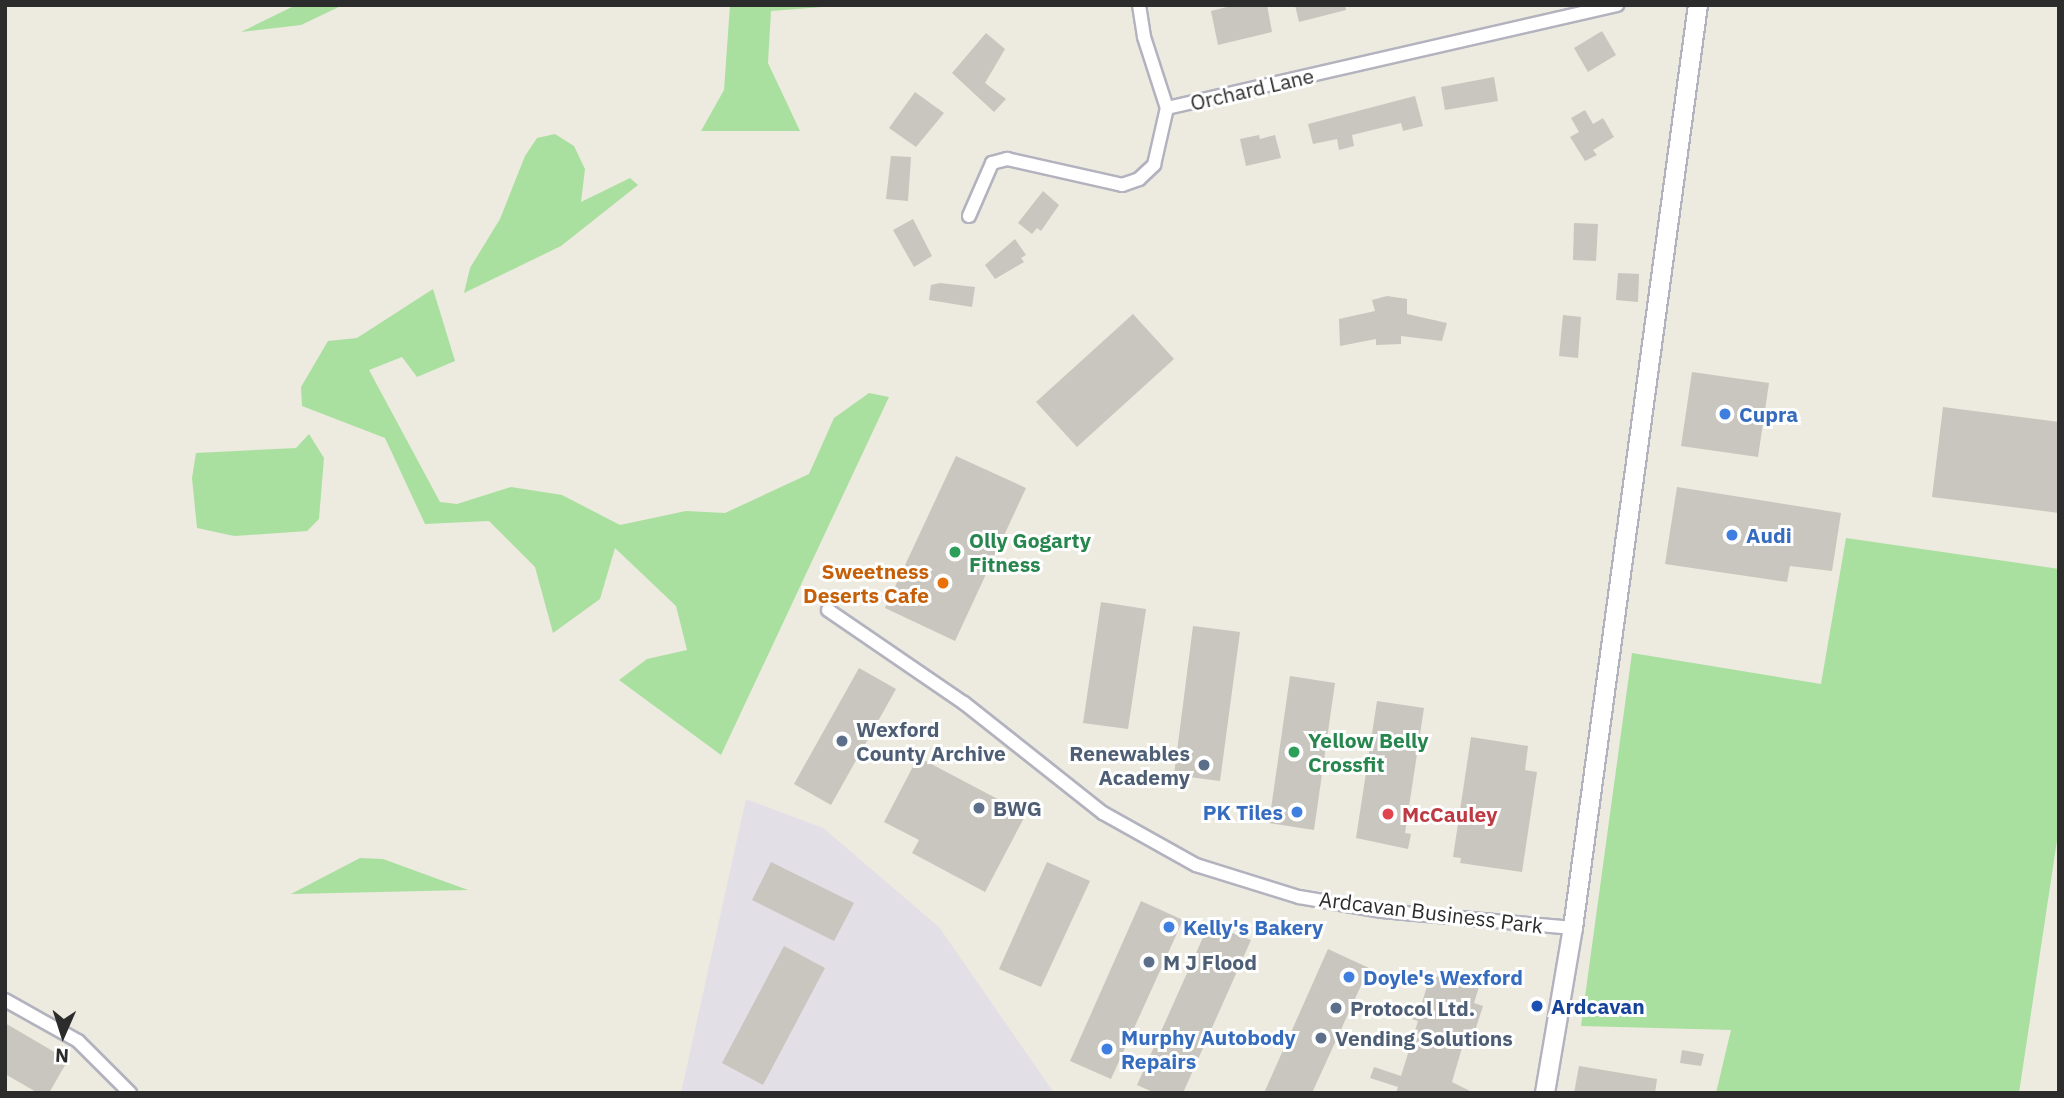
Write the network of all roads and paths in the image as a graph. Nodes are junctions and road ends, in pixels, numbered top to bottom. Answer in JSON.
{"nodes":[{"id":1,"x":1139,"y":5,"type":"edge"},
{"id":2,"x":1617,"y":5,"type":"edge"},
{"id":3,"x":1698,"y":5,"type":"edge"},
{"id":4,"x":1167,"y":108,"type":"junction"},
{"id":5,"x":969,"y":216,"type":"dead end"},
{"id":6,"x":828,"y":610,"type":"dead end"},
{"id":7,"x":1573,"y":928,"type":"junction"},
{"id":8,"x":5,"y":1000,"type":"edge"},
{"id":9,"x":130,"y":1093,"type":"edge"},
{"id":10,"x":1545,"y":1093,"type":"edge"}],
"edges":[{"from":1,"to":4,"type":"street"},
{"from":2,"to":4,"type":"street","name":"Orchard Lane"},
{"from":3,"to":7,"type":"main road"},
{"from":4,"to":5,"type":"street","name":"Orchard Lane"},
{"from":6,"to":7,"type":"street","name":"Ardcavan Business Park"},
{"from":7,"to":10,"type":"main road"},
{"from":8,"to":9,"type":"street"}]}
